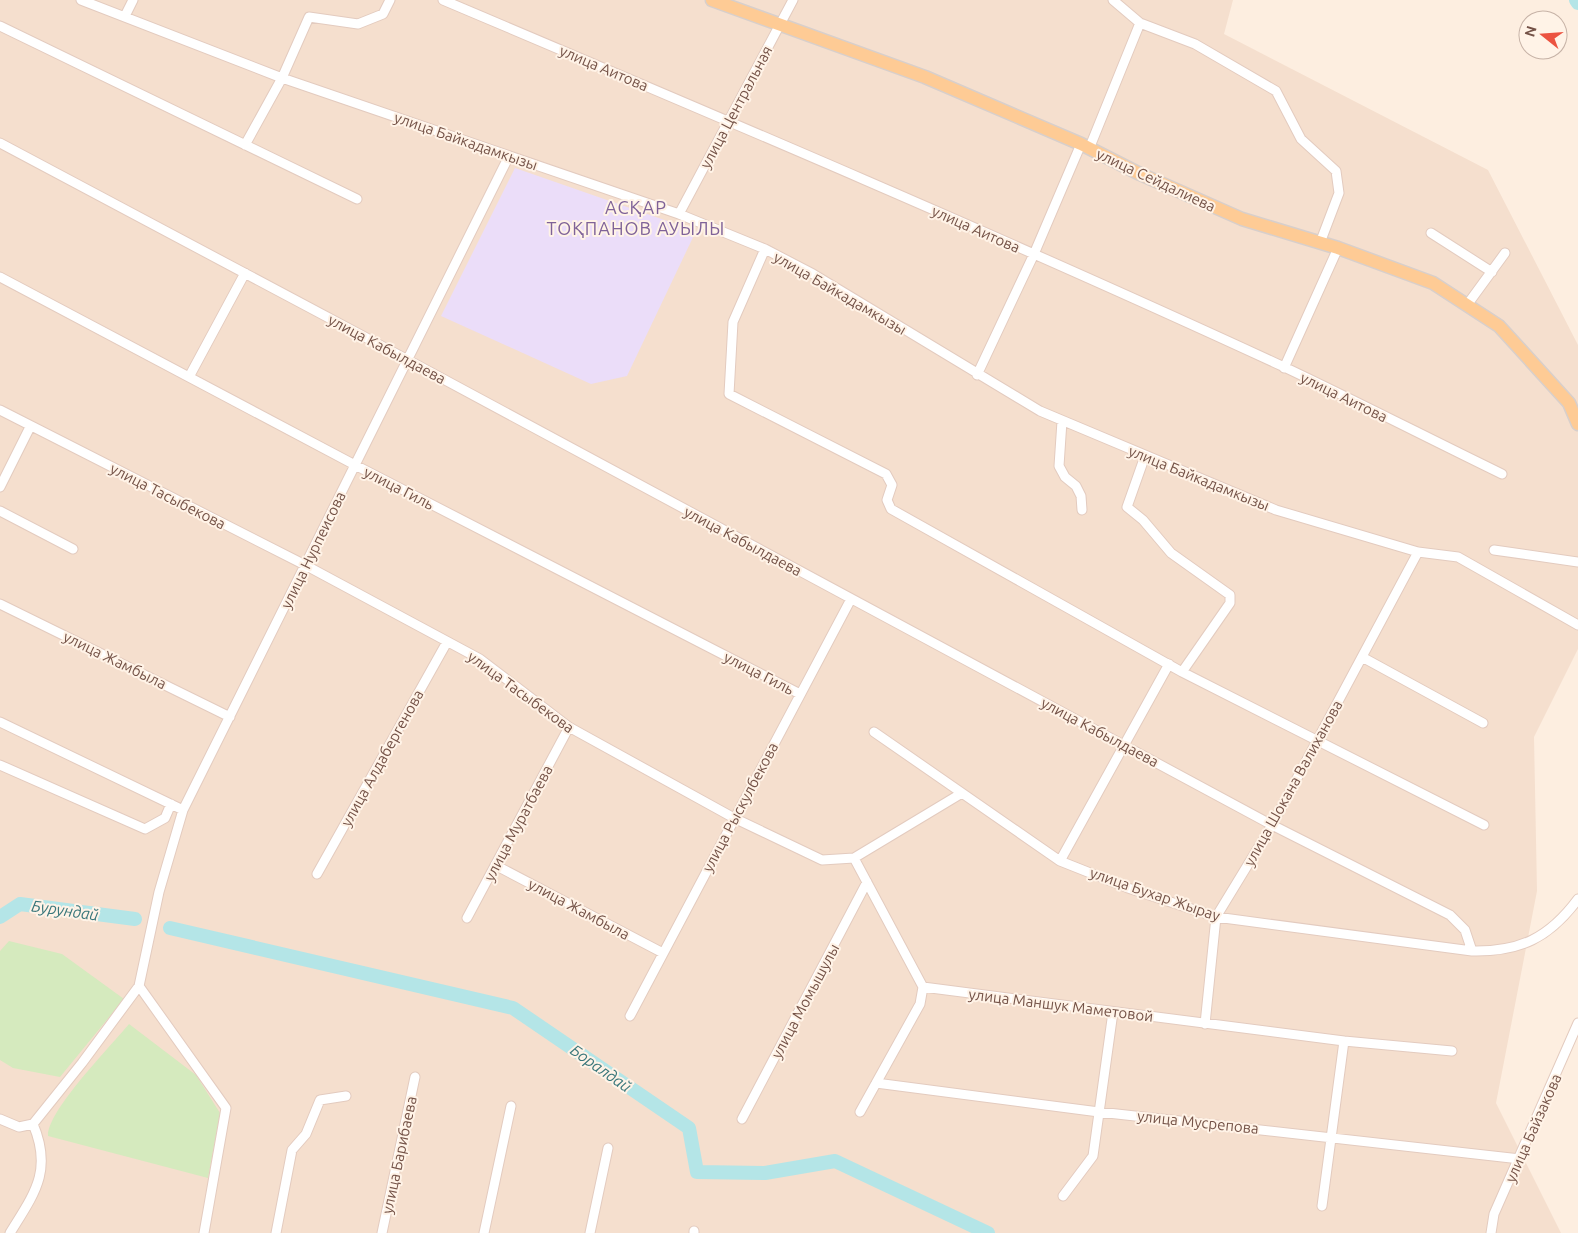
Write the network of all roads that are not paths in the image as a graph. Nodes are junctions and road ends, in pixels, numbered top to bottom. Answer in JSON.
{"nodes":[{"id":1,"x":81,"y":0,"type":"edge"},
{"id":2,"x":133,"y":0,"type":"edge"},
{"id":3,"x":390,"y":0,"type":"edge"},
{"id":4,"x":443,"y":0,"type":"edge"},
{"id":5,"x":712,"y":0,"type":"edge"},
{"id":6,"x":792,"y":0,"type":"edge"},
{"id":7,"x":1113,"y":0,"type":"edge"},
{"id":8,"x":125,"y":16,"type":"junction"},
{"id":9,"x":1140,"y":23,"type":"junction"},
{"id":10,"x":780,"y":25,"type":"junction"},
{"id":11,"x":0,"y":26,"type":"edge"},
{"id":12,"x":282,"y":78,"type":"junction"},
{"id":13,"x":728,"y":120,"type":"junction"},
{"id":14,"x":0,"y":144,"type":"edge"},
{"id":15,"x":244,"y":145,"type":"junction"},
{"id":16,"x":1085,"y":147,"type":"junction"},
{"id":17,"x":509,"y":156,"type":"junction"},
{"id":18,"x":356,"y":199,"type":"dead end"},
{"id":19,"x":679,"y":214,"type":"junction"},
{"id":20,"x":1431,"y":233,"type":"dead end"},
{"id":21,"x":1320,"y":243,"type":"junction"},
{"id":22,"x":1338,"y":248,"type":"junction"},
{"id":23,"x":765,"y":249,"type":"junction"},
{"id":24,"x":1505,"y":252,"type":"dead end"},
{"id":25,"x":1034,"y":254,"type":"junction"},
{"id":26,"x":1492,"y":272,"type":"junction"},
{"id":27,"x":245,"y":273,"type":"junction"},
{"id":28,"x":0,"y":278,"type":"edge"},
{"id":29,"x":1467,"y":305,"type":"junction"},
{"id":30,"x":408,"y":360,"type":"junction"},
{"id":31,"x":1284,"y":368,"type":"junction"},
{"id":32,"x":977,"y":375,"type":"junction"},
{"id":33,"x":189,"y":377,"type":"junction"},
{"id":34,"x":1573,"y":402,"type":"edge"},
{"id":35,"x":0,"y":410,"type":"edge"},
{"id":36,"x":1062,"y":421,"type":"junction"},
{"id":37,"x":1578,"y":424,"type":"edge"},
{"id":38,"x":30,"y":427,"type":"junction"},
{"id":39,"x":1145,"y":456,"type":"junction"},
{"id":40,"x":355,"y":465,"type":"junction"},
{"id":41,"x":1502,"y":474,"type":"dead end"},
{"id":42,"x":0,"y":487,"type":"edge"},
{"id":43,"x":1082,"y":510,"type":"dead end"},
{"id":44,"x":0,"y":511,"type":"edge"},
{"id":45,"x":73,"y":550,"type":"dead end"},
{"id":46,"x":1494,"y":550,"type":"dead end"},
{"id":47,"x":1418,"y":552,"type":"junction"},
{"id":48,"x":1578,"y":562,"type":"edge"},
{"id":49,"x":305,"y":565,"type":"junction"},
{"id":50,"x":851,"y":599,"type":"junction"},
{"id":51,"x":0,"y":604,"type":"edge"},
{"id":52,"x":1578,"y":625,"type":"edge"},
{"id":53,"x":447,"y":642,"type":"junction"},
{"id":54,"x":1362,"y":657,"type":"junction"},
{"id":55,"x":1169,"y":664,"type":"junction"},
{"id":56,"x":1182,"y":672,"type":"junction"},
{"id":57,"x":800,"y":694,"type":"junction"},
{"id":58,"x":230,"y":717,"type":"junction"},
{"id":59,"x":0,"y":722,"type":"edge"},
{"id":60,"x":1483,"y":723,"type":"dead end"},
{"id":61,"x":569,"y":727,"type":"junction"},
{"id":62,"x":874,"y":732,"type":"dead end"},
{"id":63,"x":1318,"y":742,"type":"junction"},
{"id":64,"x":1124,"y":744,"type":"junction"},
{"id":65,"x":0,"y":765,"type":"edge"},
{"id":66,"x":962,"y":793,"type":"junction"},
{"id":67,"x":171,"y":804,"type":"junction"},
{"id":68,"x":183,"y":810,"type":"junction"},
{"id":69,"x":734,"y":818,"type":"junction"},
{"id":70,"x":1272,"y":825,"type":"junction"},
{"id":71,"x":1484,"y":825,"type":"dead end"},
{"id":72,"x":854,"y":858,"type":"junction"},
{"id":73,"x":1060,"y":860,"type":"junction"},
{"id":74,"x":495,"y":865,"type":"junction"},
{"id":75,"x":317,"y":874,"type":"dead end"},
{"id":76,"x":867,"y":882,"type":"junction"},
{"id":77,"x":1578,"y":899,"type":"edge"},
{"id":78,"x":1216,"y":917,"type":"junction"},
{"id":79,"x":467,"y":918,"type":"dead end"},
{"id":80,"x":1472,"y":951,"type":"junction"},
{"id":81,"x":663,"y":953,"type":"junction"},
{"id":82,"x":139,"y":986,"type":"junction"},
{"id":83,"x":923,"y":987,"type":"junction"},
{"id":84,"x":1113,"y":1012,"type":"junction"},
{"id":85,"x":630,"y":1016,"type":"dead end"},
{"id":86,"x":1578,"y":1023,"type":"edge"},
{"id":87,"x":1205,"y":1024,"type":"junction"},
{"id":88,"x":1344,"y":1041,"type":"junction"},
{"id":89,"x":1452,"y":1051,"type":"dead end"},
{"id":90,"x":415,"y":1077,"type":"dead end"},
{"id":91,"x":876,"y":1083,"type":"junction"},
{"id":92,"x":346,"y":1096,"type":"dead end"},
{"id":93,"x":511,"y":1106,"type":"dead end"},
{"id":94,"x":860,"y":1112,"type":"dead end"},
{"id":95,"x":1099,"y":1112,"type":"junction"},
{"id":96,"x":0,"y":1119,"type":"edge"},
{"id":97,"x":742,"y":1119,"type":"dead end"},
{"id":98,"x":33,"y":1124,"type":"junction"},
{"id":99,"x":1330,"y":1136,"type":"junction"},
{"id":100,"x":608,"y":1148,"type":"dead end"},
{"id":101,"x":1520,"y":1159,"type":"junction"},
{"id":102,"x":1063,"y":1196,"type":"dead end"},
{"id":103,"x":1322,"y":1206,"type":"dead end"},
{"id":104,"x":10,"y":1233,"type":"edge"},
{"id":105,"x":204,"y":1233,"type":"edge"},
{"id":106,"x":276,"y":1233,"type":"edge"},
{"id":107,"x":382,"y":1233,"type":"edge"},
{"id":108,"x":484,"y":1233,"type":"edge"},
{"id":109,"x":590,"y":1233,"type":"edge"},
{"id":110,"x":1491,"y":1233,"type":"edge"}],
"edges":[{"from":1,"to":8,"type":"street","name":"улица Байкадамкызы"},
{"from":2,"to":8,"type":"street"},
{"from":3,"to":12,"type":"street"},
{"from":4,"to":13,"type":"street","name":"улица Аитова"},
{"from":5,"to":10,"type":"main road","name":"улица Сейдалиева"},
{"from":6,"to":10,"type":"street","name":"улица Центральная"},
{"from":7,"to":9,"type":"street"},
{"from":8,"to":12,"type":"street","name":"улица Байкадамкызы"},
{"from":9,"to":16,"type":"street"},
{"from":9,"to":21,"type":"street"},
{"from":10,"to":13,"type":"street","name":"улица Центральная"},
{"from":10,"to":16,"type":"main road","name":"улица Сейдалиева"},
{"from":11,"to":15,"type":"street"},
{"from":12,"to":15,"type":"street"},
{"from":12,"to":17,"type":"street","name":"улица Байкадамкызы"},
{"from":13,"to":19,"type":"street","name":"улица Центральная"},
{"from":13,"to":25,"type":"street","name":"улица Аитова"},
{"from":14,"to":27,"type":"street","name":"улица Кабылдаева"},
{"from":15,"to":18,"type":"street"},
{"from":16,"to":21,"type":"main road","name":"улица Сейдалиева"},
{"from":16,"to":25,"type":"street"},
{"from":17,"to":19,"type":"street","name":"улица Байкадамкызы"},
{"from":17,"to":30,"type":"street","name":"улица Нурпеисова"},
{"from":19,"to":23,"type":"street","name":"улица Байкадамкызы"},
{"from":20,"to":26,"type":"street"},
{"from":21,"to":22,"type":"main road","name":"улица Сейдалиева"},
{"from":22,"to":29,"type":"main road","name":"улица Сейдалиева"},
{"from":22,"to":31,"type":"street"},
{"from":23,"to":32,"type":"street","name":"улица Байкадамкызы"},
{"from":23,"to":55,"type":"street"},
{"from":24,"to":26,"type":"street"},
{"from":25,"to":31,"type":"street","name":"улица Аитова"},
{"from":25,"to":32,"type":"street"},
{"from":26,"to":29,"type":"street"},
{"from":27,"to":30,"type":"street","name":"улица Кабылдаева"},
{"from":27,"to":33,"type":"street"},
{"from":28,"to":33,"type":"street","name":"улица Гиль"},
{"from":29,"to":34,"type":"main road","name":"улица Сейдалиева"},
{"from":30,"to":40,"type":"street","name":"улица Нурпеисова"},
{"from":30,"to":50,"type":"street","name":"улица Кабылдаева"},
{"from":31,"to":41,"type":"street","name":"улица Аитова"},
{"from":32,"to":36,"type":"street","name":"улица Байкадамкызы"},
{"from":33,"to":40,"type":"street","name":"улица Гиль"},
{"from":34,"to":37,"type":"main road","name":"улица Сейдалиева"},
{"from":35,"to":38,"type":"street","name":"улица Тасыбекова"},
{"from":36,"to":39,"type":"street","name":"улица Байкадамкызы"},
{"from":36,"to":43,"type":"street"},
{"from":38,"to":42,"type":"street"},
{"from":38,"to":49,"type":"street","name":"улица Тасыбекова"},
{"from":39,"to":47,"type":"street","name":"улица Байкадамкызы"},
{"from":39,"to":56,"type":"street"},
{"from":40,"to":49,"type":"street","name":"улица Нурпеисова"},
{"from":40,"to":57,"type":"street","name":"улица Гиль"},
{"from":44,"to":45,"type":"street"},
{"from":46,"to":48,"type":"street"},
{"from":47,"to":52,"type":"street","name":"улица Байкадамкызы"},
{"from":47,"to":54,"type":"street","name":"улица Шокана Валиханова"},
{"from":49,"to":53,"type":"street","name":"улица Тасыбекова"},
{"from":49,"to":58,"type":"street","name":"улица Нурпеисова"},
{"from":50,"to":57,"type":"street","name":"улица Рыскулбекова"},
{"from":50,"to":64,"type":"street","name":"улица Кабылдаева"},
{"from":51,"to":58,"type":"street","name":"улица Жамбыла"},
{"from":53,"to":61,"type":"street","name":"улица Тасыбекова"},
{"from":53,"to":75,"type":"street","name":"улица Алдабергенова"},
{"from":54,"to":60,"type":"street"},
{"from":54,"to":63,"type":"street","name":"улица Шокана Валиханова"},
{"from":55,"to":56,"type":"street"},
{"from":55,"to":64,"type":"street"},
{"from":56,"to":63,"type":"street"},
{"from":57,"to":69,"type":"street","name":"улица Рыскулбекова"},
{"from":58,"to":68,"type":"street","name":"улица Нурпеисова"},
{"from":59,"to":67,"type":"street"},
{"from":61,"to":69,"type":"street","name":"улица Тасыбекова"},
{"from":61,"to":74,"type":"street","name":"улица Муратбаева"},
{"from":62,"to":66,"type":"street","name":"улица Бухар Жырау"},
{"from":63,"to":70,"type":"street","name":"улица Шокана Валиханова"},
{"from":63,"to":71,"type":"street"},
{"from":64,"to":70,"type":"street","name":"улица Кабылдаева"},
{"from":64,"to":73,"type":"street"},
{"from":65,"to":67,"type":"street"},
{"from":66,"to":72,"type":"street","name":"улица Тасыбекова"},
{"from":66,"to":73,"type":"street","name":"улица Бухар Жырау"},
{"from":67,"to":68,"type":"street"},
{"from":68,"to":82,"type":"street","name":"улица Нурпеисова"},
{"from":69,"to":72,"type":"street","name":"улица Тасыбекова"},
{"from":69,"to":81,"type":"street","name":"улица Рыскулбекова"},
{"from":70,"to":78,"type":"street","name":"улица Шокана Валиханова"},
{"from":70,"to":80,"type":"street","name":"улица Кабылдаева"},
{"from":72,"to":76,"type":"street"},
{"from":73,"to":78,"type":"street","name":"улица Бухар Жырау"},
{"from":74,"to":79,"type":"street","name":"улица Муратбаева"},
{"from":74,"to":81,"type":"street","name":"улица Жамбыла"},
{"from":76,"to":83,"type":"street"},
{"from":76,"to":97,"type":"street","name":"улица Момышулы"},
{"from":77,"to":80,"type":"street","name":"улица Бухар Жырау"},
{"from":78,"to":80,"type":"street","name":"улица Бухар Жырау"},
{"from":78,"to":87,"type":"street","name":"улица Шокана Валиханова"},
{"from":81,"to":85,"type":"street","name":"улица Рыскулбекова"},
{"from":82,"to":98,"type":"street"},
{"from":82,"to":105,"type":"street"},
{"from":83,"to":84,"type":"street","name":"улица Маншук Маметовой"},
{"from":83,"to":91,"type":"street"},
{"from":84,"to":87,"type":"street","name":"улица Маншук Маметовой"},
{"from":84,"to":95,"type":"street"},
{"from":86,"to":101,"type":"street","name":"улица Байзакова"},
{"from":87,"to":88,"type":"street","name":"улица Маншук Маметовой"},
{"from":88,"to":89,"type":"street","name":"улица Маншук Маметовой"},
{"from":88,"to":99,"type":"street"},
{"from":90,"to":107,"type":"street","name":"улица Барибаева"},
{"from":91,"to":94,"type":"street"},
{"from":91,"to":95,"type":"street","name":"улица Мусрепова"},
{"from":92,"to":106,"type":"street"},
{"from":93,"to":108,"type":"street"},
{"from":95,"to":99,"type":"street","name":"улица Мусрепова"},
{"from":95,"to":102,"type":"street"},
{"from":96,"to":98,"type":"street"},
{"from":98,"to":104,"type":"street"},
{"from":99,"to":101,"type":"street","name":"улица Мусрепова"},
{"from":99,"to":103,"type":"street"},
{"from":100,"to":109,"type":"street"},
{"from":101,"to":110,"type":"street","name":"улица Байзакова"}]}
